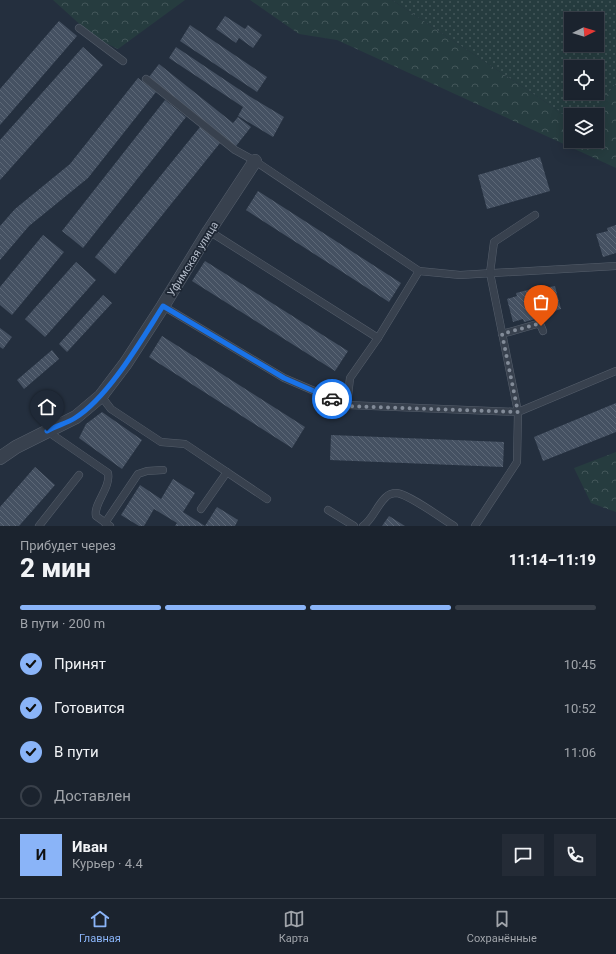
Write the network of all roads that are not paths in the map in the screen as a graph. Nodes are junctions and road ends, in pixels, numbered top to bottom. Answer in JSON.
{"nodes":[{"id":1,"x":79,"y":28,"type":"dead end"},
{"id":2,"x":123,"y":61,"type":"dead end"},
{"id":3,"x":146,"y":79,"type":"dead end"},
{"id":4,"x":255,"y":161,"type":"junction"},
{"id":5,"x":535,"y":215,"type":"dead end"},
{"id":6,"x":209,"y":231,"type":"junction"},
{"id":7,"x":616,"y":266,"type":"edge"},
{"id":8,"x":420,"y":271,"type":"junction"},
{"id":9,"x":490,"y":274,"type":"junction"},
{"id":10,"x":163,"y":306,"type":"junction"},
{"id":11,"x":543,"y":331,"type":"dead end"},
{"id":12,"x":502,"y":334,"type":"junction"},
{"id":13,"x":378,"y":338,"type":"junction"},
{"id":14,"x":616,"y":371,"type":"edge"},
{"id":15,"x":101,"y":396,"type":"junction"},
{"id":16,"x":347,"y":406,"type":"junction"},
{"id":17,"x":518,"y":412,"type":"junction"},
{"id":18,"x":47,"y":431,"type":"junction"},
{"id":19,"x":0,"y":458,"type":"edge"},
{"id":20,"x":163,"y":470,"type":"dead end"},
{"id":21,"x":226,"y":472,"type":"junction"},
{"id":22,"x":79,"y":475,"type":"dead end"},
{"id":23,"x":267,"y":499,"type":"dead end"},
{"id":24,"x":201,"y":510,"type":"dead end"},
{"id":25,"x":328,"y":510,"type":"dead end"},
{"id":26,"x":107,"y":524,"type":"edge"},
{"id":27,"x":39,"y":526,"type":"edge"},
{"id":28,"x":354,"y":526,"type":"edge"},
{"id":29,"x":363,"y":526,"type":"edge"},
{"id":30,"x":454,"y":526,"type":"edge"},
{"id":31,"x":475,"y":526,"type":"edge"}],
"edges":[{"from":1,"to":2,"type":"lane"},
{"from":3,"to":4,"type":"lane"},
{"from":4,"to":6,"type":"street","name":"Уфимская улица"},
{"from":4,"to":8,"type":"lane"},
{"from":5,"to":9,"type":"lane"},
{"from":6,"to":10,"type":"street","name":"Уфимская улица"},
{"from":6,"to":13,"type":"lane"},
{"from":7,"to":9,"type":"lane"},
{"from":8,"to":9,"type":"lane"},
{"from":8,"to":13,"type":"lane"},
{"from":9,"to":12,"type":"lane"},
{"from":10,"to":15,"type":"street","name":"Уфимская улица"},
{"from":10,"to":16,"type":"lane"},
{"from":11,"to":12,"type":"lane"},
{"from":12,"to":17,"type":"lane"},
{"from":13,"to":16,"type":"lane"},
{"from":14,"to":17,"type":"lane"},
{"from":15,"to":18,"type":"street","name":"Уфимская улица"},
{"from":15,"to":21,"type":"lane"},
{"from":16,"to":17,"type":"lane"},
{"from":17,"to":31,"type":"lane"},
{"from":18,"to":19,"type":"street","name":"Уфимская улица"},
{"from":18,"to":26,"type":"lane"},
{"from":20,"to":26,"type":"lane"},
{"from":21,"to":23,"type":"lane"},
{"from":21,"to":24,"type":"lane"},
{"from":22,"to":27,"type":"lane"},
{"from":25,"to":28,"type":"lane"},
{"from":29,"to":30,"type":"lane"}]}
